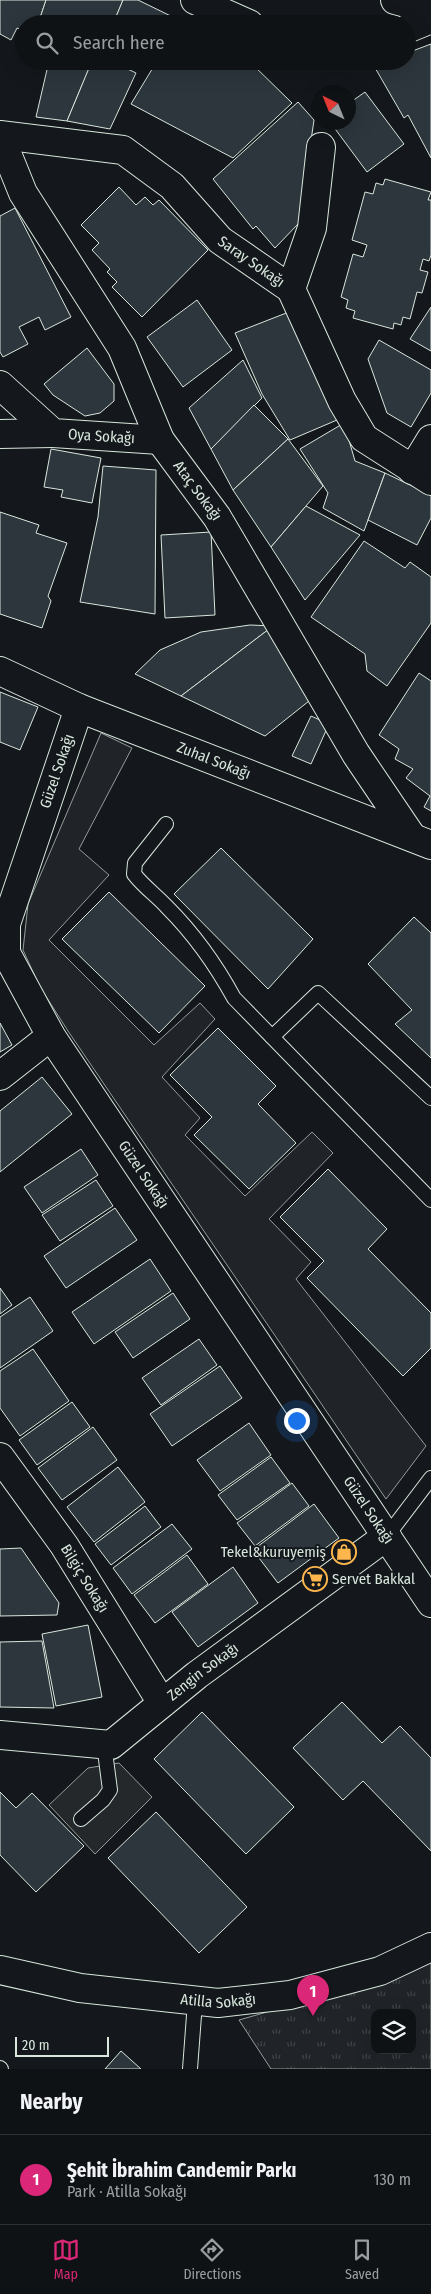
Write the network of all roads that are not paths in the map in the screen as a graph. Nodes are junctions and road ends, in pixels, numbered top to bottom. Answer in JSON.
{"nodes":[{"id":1,"x":195,"y":0,"type":"edge"},
{"id":2,"x":395,"y":0,"type":"edge"},
{"id":3,"x":431,"y":10,"type":"edge"},
{"id":4,"x":228,"y":15,"type":"edge"},
{"id":5,"x":431,"y":19,"type":"edge"},
{"id":6,"x":416,"y":25,"type":"edge"},
{"id":7,"x":0,"y":135,"type":"edge"},
{"id":8,"x":321,"y":147,"type":"dead end"},
{"id":9,"x":291,"y":289,"type":"junction"},
{"id":10,"x":0,"y":385,"type":"edge"},
{"id":11,"x":53,"y":433,"type":"junction"},
{"id":12,"x":0,"y":434,"type":"edge"},
{"id":13,"x":431,"y":439,"type":"edge"},
{"id":14,"x":160,"y":440,"type":"junction"},
{"id":15,"x":422,"y":476,"type":"edge"},
{"id":16,"x":0,"y":671,"type":"edge"},
{"id":17,"x":78,"y":708,"type":"junction"},
{"id":18,"x":166,"y":824,"type":"dead end"},
{"id":19,"x":422,"y":841,"type":"edge"},
{"id":20,"x":51,"y":1036,"type":"junction"},
{"id":21,"x":272,"y":1037,"type":"junction"},
{"id":22,"x":0,"y":1076,"type":"edge"},
{"id":23,"x":431,"y":1098,"type":"edge"},
{"id":24,"x":431,"y":1200,"type":"edge"},
{"id":25,"x":0,"y":1457,"type":"edge"},
{"id":26,"x":431,"y":1478,"type":"edge"},
{"id":27,"x":387,"y":1536,"type":"junction"},
{"id":28,"x":431,"y":1603,"type":"edge"},
{"id":29,"x":162,"y":1703,"type":"junction"},
{"id":30,"x":0,"y":1735,"type":"edge"},
{"id":31,"x":104,"y":1744,"type":"junction"},
{"id":32,"x":81,"y":1819,"type":"dead end"},
{"id":33,"x":431,"y":1947,"type":"edge"},
{"id":34,"x":0,"y":1970,"type":"edge"},
{"id":35,"x":195,"y":2002,"type":"junction"},
{"id":36,"x":190,"y":2069,"type":"edge"}],
"edges":[{"from":1,"to":4,"type":"street"},
{"from":2,"to":3,"type":"street"},
{"from":5,"to":6,"type":"street"},
{"from":7,"to":9,"type":"street","name":"Saray Sokağı"},
{"from":7,"to":14,"type":"street","name":"Ataç Sokağı"},
{"from":8,"to":9,"type":"street"},
{"from":9,"to":15,"type":"street","name":"Saray Sokağı"},
{"from":10,"to":11,"type":"street","name":"Oya Sokağı"},
{"from":11,"to":12,"type":"street"},
{"from":11,"to":14,"type":"street","name":"Oya Sokağı"},
{"from":13,"to":15,"type":"street"},
{"from":14,"to":19,"type":"street","name":"Ataç Sokağı"},
{"from":16,"to":17,"type":"street","name":"Zuhal Sokağı"},
{"from":17,"to":19,"type":"street","name":"Zuhal Sokağı"},
{"from":17,"to":20,"type":"street","name":"Güzel Sokağı"},
{"from":18,"to":21,"type":"lane"},
{"from":20,"to":22,"type":"street"},
{"from":20,"to":27,"type":"street","name":"Güzel Sokağı"},
{"from":21,"to":23,"type":"lane"},
{"from":21,"to":24,"type":"lane"},
{"from":25,"to":29,"type":"street","name":"Bilgiç Sokağı"},
{"from":26,"to":27,"type":"lane"},
{"from":27,"to":28,"type":"street","name":"Güzel Sokağı"},
{"from":27,"to":29,"type":"street","name":"Zengin Sokağı"},
{"from":29,"to":31,"type":"street","name":"Zengin Sokağı"},
{"from":30,"to":31,"type":"street"},
{"from":31,"to":32,"type":"lane"},
{"from":33,"to":35,"type":"street","name":"Atilla Sokağı"},
{"from":34,"to":35,"type":"street","name":"Atilla Sokağı"},
{"from":35,"to":36,"type":"lane"}]}
